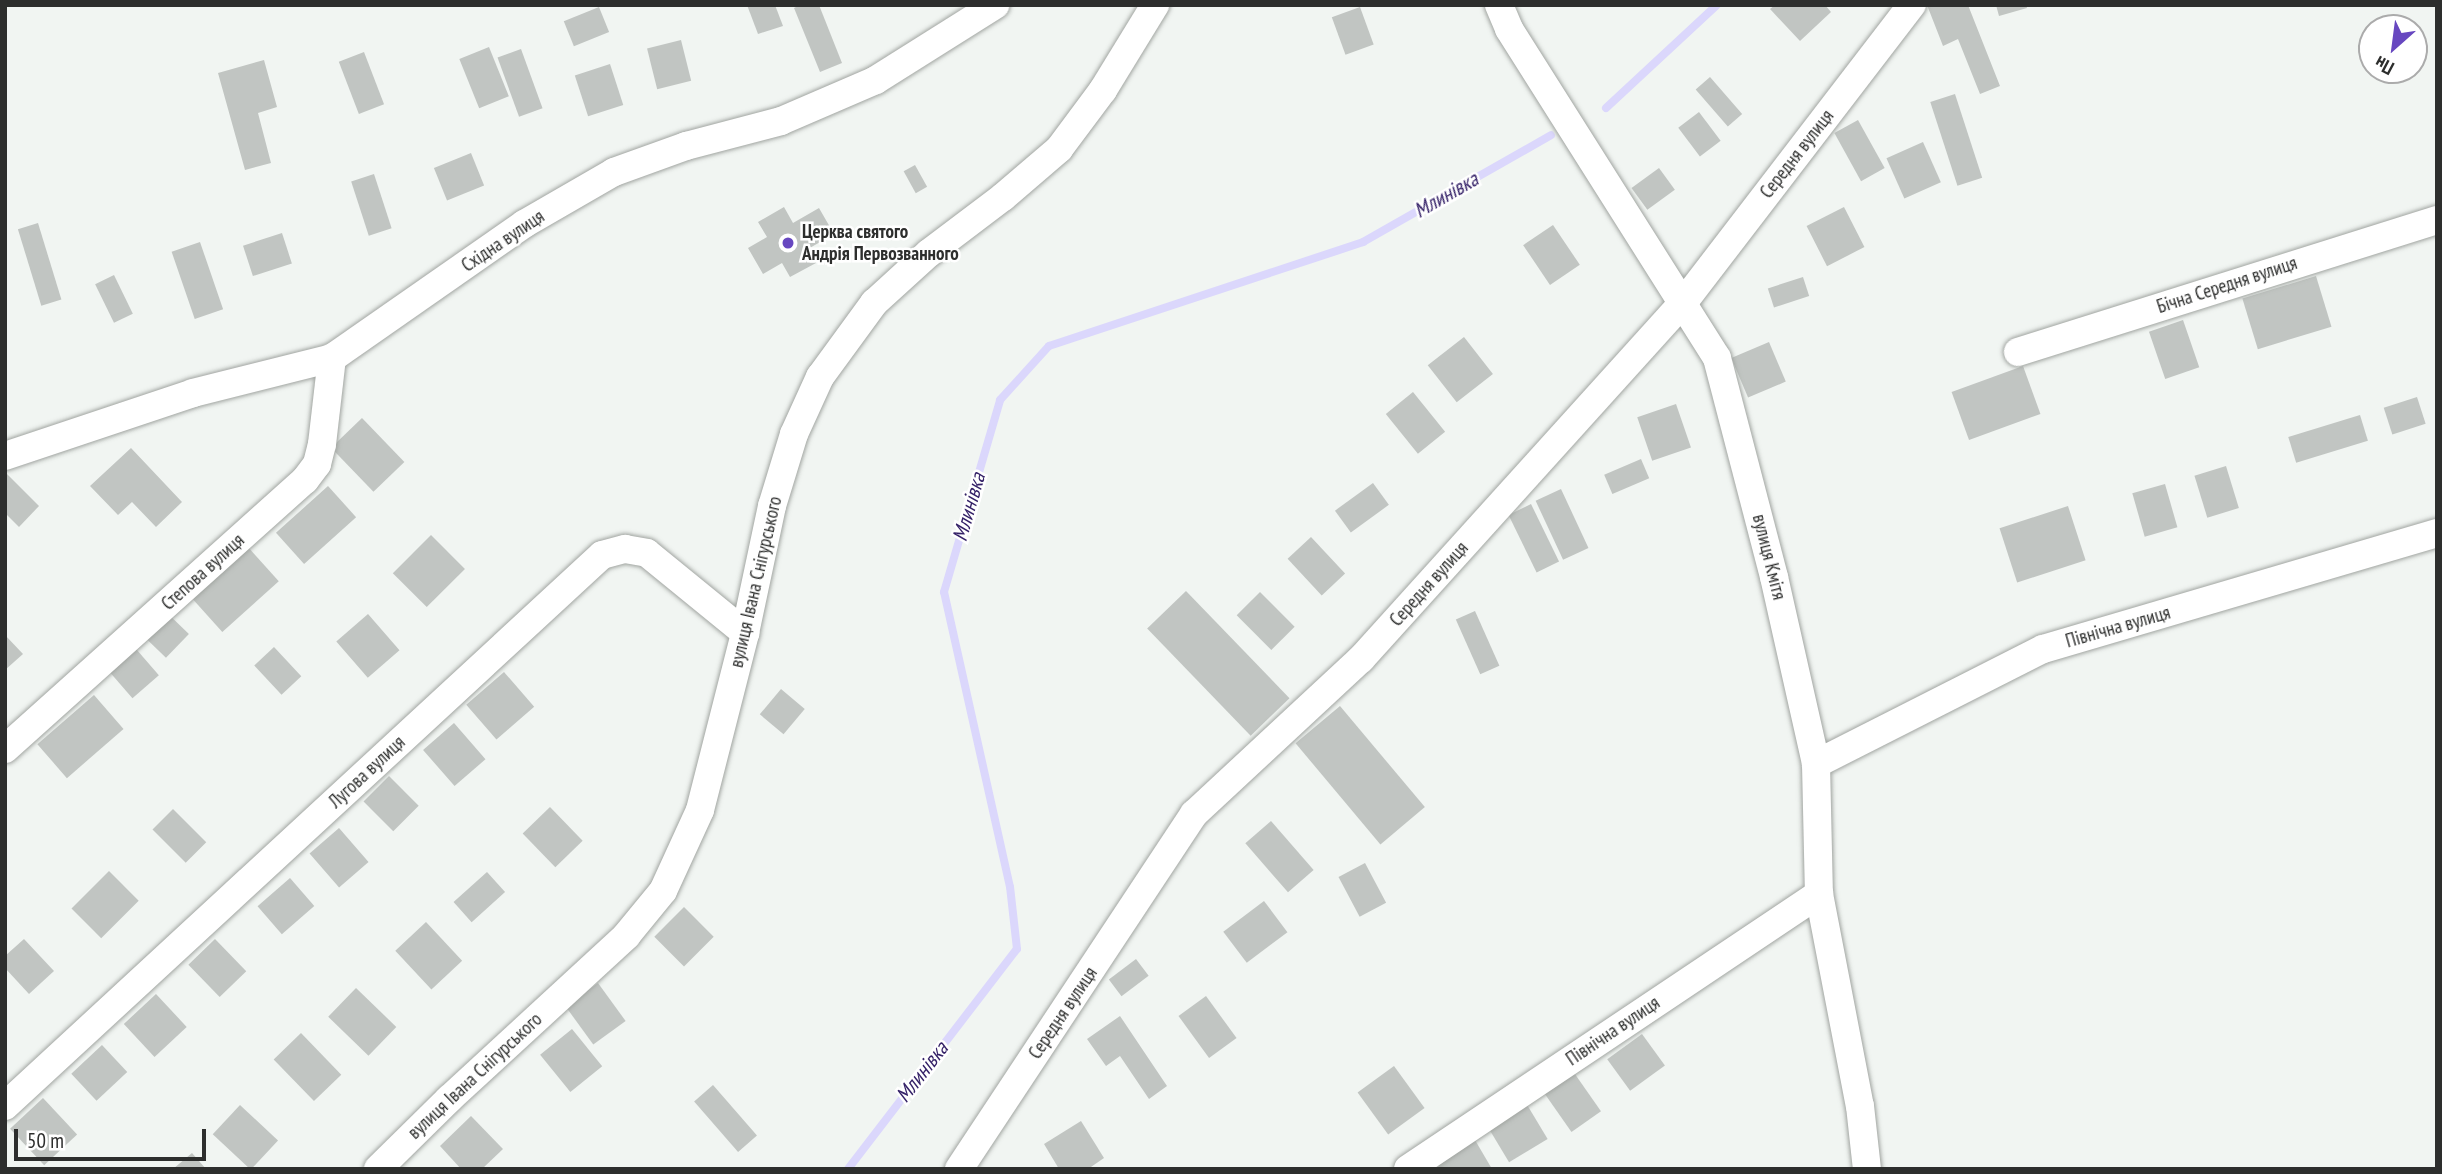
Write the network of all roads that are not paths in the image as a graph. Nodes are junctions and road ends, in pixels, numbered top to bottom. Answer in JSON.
{"nodes":[{"id":1,"x":995,"y":5,"type":"edge"},
{"id":2,"x":1155,"y":5,"type":"edge"},
{"id":3,"x":1499,"y":5,"type":"edge"},
{"id":4,"x":1912,"y":5,"type":"edge"},
{"id":5,"x":2437,"y":220,"type":"edge"},
{"id":6,"x":1683,"y":303,"type":"junction"},
{"id":7,"x":2018,"y":352,"type":"dead end"},
{"id":8,"x":332,"y":358,"type":"junction"},
{"id":9,"x":5,"y":456,"type":"edge"},
{"id":10,"x":2437,"y":533,"type":"edge"},
{"id":11,"x":745,"y":634,"type":"junction"},
{"id":12,"x":5,"y":749,"type":"edge"},
{"id":13,"x":1816,"y":764,"type":"junction"},
{"id":14,"x":1819,"y":894,"type":"junction"},
{"id":15,"x":5,"y":1106,"type":"edge"},
{"id":16,"x":378,"y":1169,"type":"edge"},
{"id":17,"x":959,"y":1169,"type":"edge"},
{"id":18,"x":1408,"y":1169,"type":"edge"},
{"id":19,"x":1867,"y":1169,"type":"edge"}],
"edges":[{"from":1,"to":8,"type":"street","name":"Східна вулиця"},
{"from":2,"to":11,"type":"street","name":"вулиця Івана Снігурського"},
{"from":3,"to":6,"type":"street","name":"вулиця Кмітя"},
{"from":4,"to":6,"type":"street","name":"Середня вулиця"},
{"from":5,"to":7,"type":"street","name":"Бічна Середня вулиця"},
{"from":6,"to":13,"type":"street","name":"вулиця Кмітя"},
{"from":6,"to":17,"type":"street","name":"Середня вулиця"},
{"from":8,"to":9,"type":"street","name":"Східна вулиця"},
{"from":8,"to":12,"type":"street","name":"Степова вулиця"},
{"from":10,"to":13,"type":"street","name":"Північна вулиця"},
{"from":11,"to":15,"type":"street","name":"Лугова вулиця"},
{"from":11,"to":16,"type":"street","name":"вулиця Івана Снігурського"},
{"from":13,"to":14,"type":"street","name":"вулиця Кмітя"},
{"from":14,"to":18,"type":"street","name":"Північна вулиця"},
{"from":14,"to":19,"type":"street","name":"вулиця Кмітя"}]}
